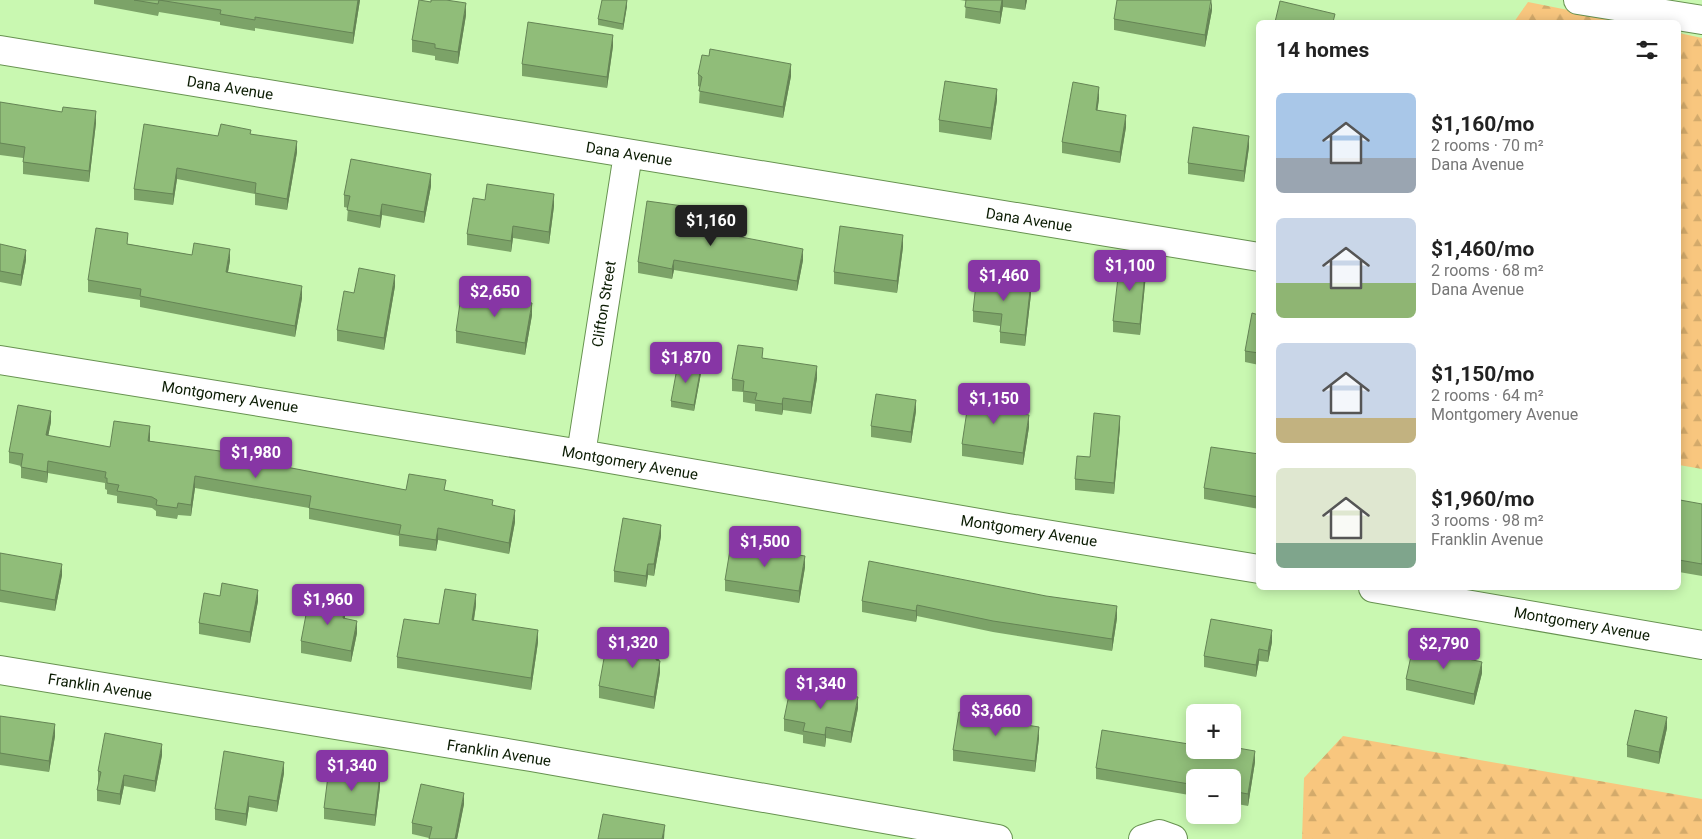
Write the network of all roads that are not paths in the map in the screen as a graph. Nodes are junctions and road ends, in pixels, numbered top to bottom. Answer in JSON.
{"nodes":[{"id":1,"x":1578,"y":0,"type":"edge"},
{"id":2,"x":1702,"y":20,"type":"edge"},
{"id":3,"x":0,"y":50,"type":"edge"},
{"id":4,"x":628,"y":154,"type":"junction"},
{"id":5,"x":1256,"y":257,"type":"edge"},
{"id":6,"x":0,"y":360,"type":"edge"},
{"id":7,"x":581,"y":454,"type":"junction"},
{"id":8,"x":1256,"y":569,"type":"edge"},
{"id":9,"x":1385,"y":590,"type":"edge"},
{"id":10,"x":1702,"y":645,"type":"edge"},
{"id":11,"x":0,"y":670,"type":"edge"},
{"id":12,"x":998,"y":839,"type":"edge"},
{"id":13,"x":1143,"y":839,"type":"edge"},
{"id":14,"x":1173,"y":839,"type":"edge"}],
"edges":[{"from":1,"to":2,"type":"street"},
{"from":3,"to":4,"type":"street","name":"Dana Avenue"},
{"from":4,"to":5,"type":"street","name":"Dana Avenue"},
{"from":4,"to":7,"type":"street","name":"Clifton Street"},
{"from":6,"to":7,"type":"street","name":"Montgomery Avenue"},
{"from":7,"to":8,"type":"street","name":"Montgomery Avenue"},
{"from":9,"to":10,"type":"street","name":"Montgomery Avenue"},
{"from":11,"to":12,"type":"street","name":"Franklin Avenue"},
{"from":13,"to":14,"type":"street"}]}
